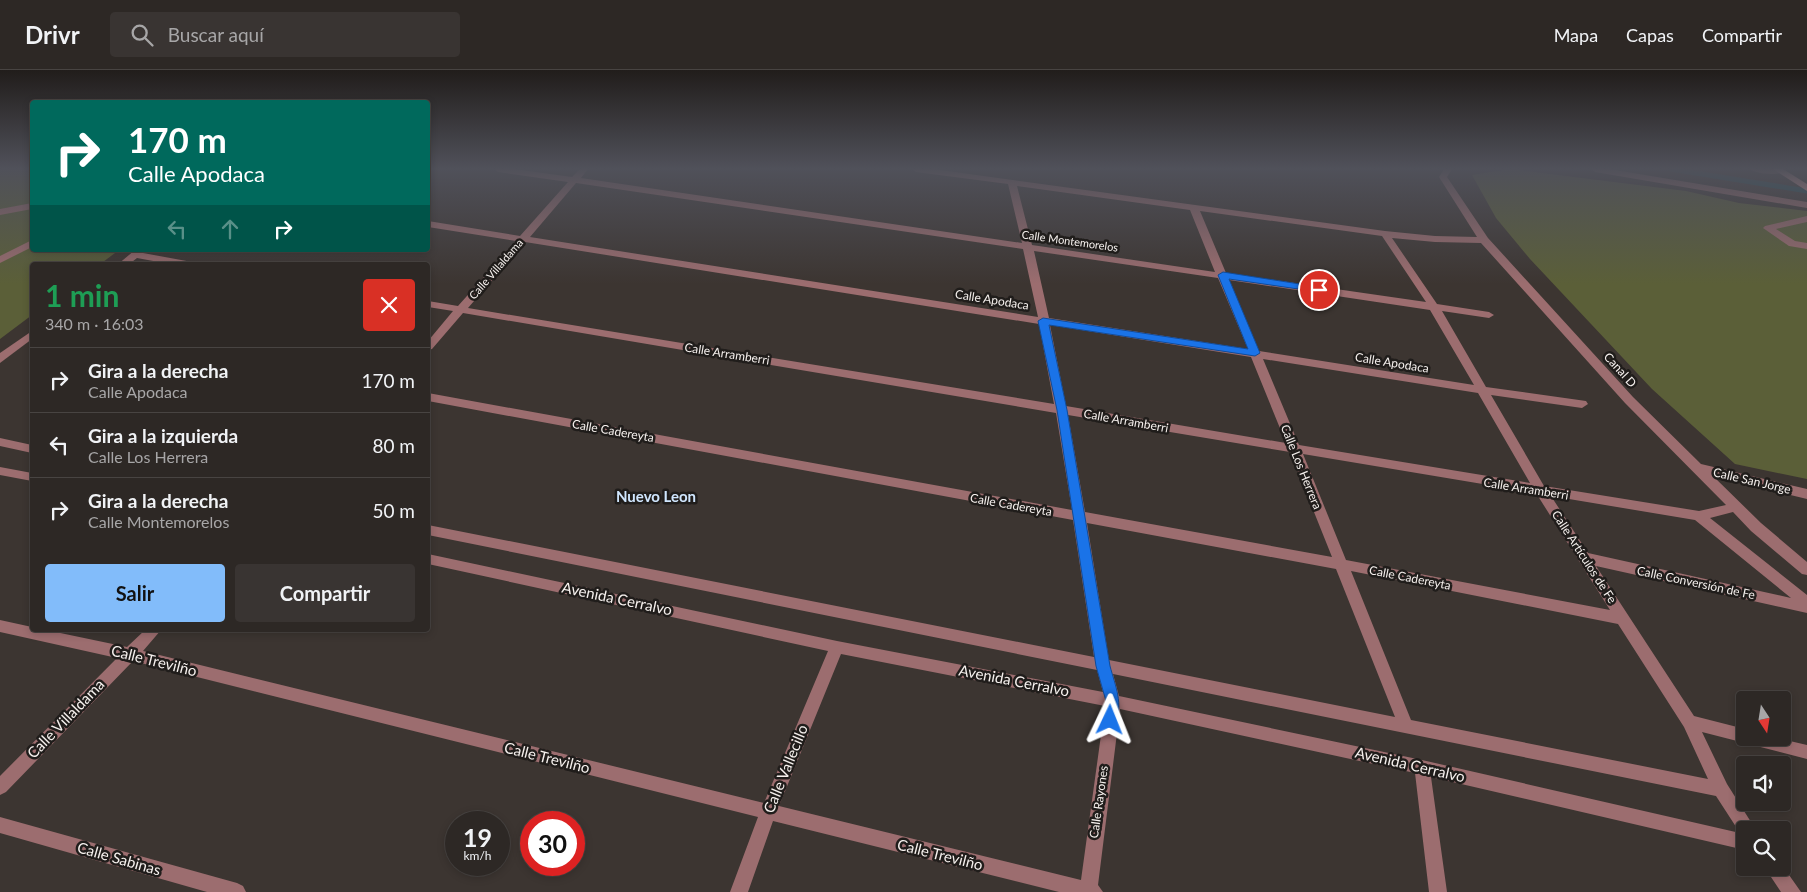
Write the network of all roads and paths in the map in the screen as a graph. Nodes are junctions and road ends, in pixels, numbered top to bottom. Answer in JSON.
{"nodes":[{"id":1,"x":25,"y":207,"type":"edge"},
{"id":2,"x":550,"y":207,"type":"edge"},
{"id":3,"x":758,"y":207,"type":"edge"},
{"id":4,"x":1018,"y":207,"type":"edge"},
{"id":5,"x":1183,"y":207,"type":"edge"},
{"id":6,"x":1462,"y":207,"type":"edge"},
{"id":7,"x":1194,"y":209,"type":"junction"},
{"id":8,"x":0,"y":212,"type":"edge"},
{"id":9,"x":1807,"y":219,"type":"edge"},
{"id":10,"x":430,"y":224,"type":"edge"},
{"id":11,"x":1385,"y":234,"type":"junction"},
{"id":12,"x":523,"y":238,"type":"junction"},
{"id":13,"x":1484,"y":240,"type":"junction"},
{"id":14,"x":30,"y":244,"type":"edge"},
{"id":15,"x":1807,"y":246,"type":"edge"},
{"id":16,"x":1029,"y":248,"type":"junction"},
{"id":17,"x":139,"y":253,"type":"edge"},
{"id":18,"x":0,"y":260,"type":"edge"},
{"id":19,"x":126,"y":262,"type":"edge"},
{"id":20,"x":179,"y":262,"type":"edge"},
{"id":21,"x":1223,"y":275,"type":"junction"},
{"id":22,"x":430,"y":304,"type":"edge"},
{"id":23,"x":1434,"y":307,"type":"junction"},
{"id":24,"x":460,"y":310,"type":"junction"},
{"id":25,"x":1489,"y":315,"type":"dead end"},
{"id":26,"x":1043,"y":321,"type":"junction"},
{"id":27,"x":30,"y":336,"type":"edge"},
{"id":28,"x":430,"y":345,"type":"edge"},
{"id":29,"x":1255,"y":353,"type":"junction"},
{"id":30,"x":0,"y":359,"type":"edge"},
{"id":31,"x":1482,"y":390,"type":"junction"},
{"id":32,"x":430,"y":397,"type":"edge"},
{"id":33,"x":1582,"y":404,"type":"dead end"},
{"id":34,"x":1062,"y":410,"type":"junction"},
{"id":35,"x":0,"y":442,"type":"edge"},
{"id":36,"x":30,"y":449,"type":"edge"},
{"id":37,"x":1295,"y":449,"type":"junction"},
{"id":38,"x":1696,"y":468,"type":"junction"},
{"id":39,"x":0,"y":471,"type":"edge"},
{"id":40,"x":30,"y":477,"type":"edge"},
{"id":41,"x":1541,"y":491,"type":"junction"},
{"id":42,"x":1807,"y":494,"type":"edge"},
{"id":43,"x":1736,"y":507,"type":"junction"},
{"id":44,"x":1699,"y":516,"type":"junction"},
{"id":45,"x":1079,"y":517,"type":"junction"},
{"id":46,"x":430,"y":530,"type":"edge"},
{"id":47,"x":430,"y":558,"type":"edge"},
{"id":48,"x":1585,"y":558,"type":"junction"},
{"id":49,"x":1340,"y":564,"type":"junction"},
{"id":50,"x":1807,"y":570,"type":"edge"},
{"id":51,"x":1807,"y":603,"type":"edge"},
{"id":52,"x":1807,"y":607,"type":"edge"},
{"id":53,"x":1624,"y":619,"type":"junction"},
{"id":54,"x":0,"y":626,"type":"edge"},
{"id":55,"x":152,"y":632,"type":"edge"},
{"id":56,"x":837,"y":647,"type":"junction"},
{"id":57,"x":129,"y":654,"type":"junction"},
{"id":58,"x":1103,"y":666,"type":"junction"},
{"id":59,"x":1113,"y":701,"type":"junction"},
{"id":60,"x":1689,"y":722,"type":"junction"},
{"id":61,"x":1406,"y":726,"type":"junction"},
{"id":62,"x":1736,"y":734,"type":"edge"},
{"id":63,"x":1783,"y":746,"type":"edge"},
{"id":64,"x":1807,"y":752,"type":"edge"},
{"id":65,"x":1422,"y":768,"type":"junction"},
{"id":66,"x":0,"y":787,"type":"edge"},
{"id":67,"x":1721,"y":789,"type":"junction"},
{"id":68,"x":768,"y":812,"type":"junction"},
{"id":69,"x":1742,"y":821,"type":"edge"},
{"id":70,"x":0,"y":825,"type":"edge"},
{"id":71,"x":1736,"y":840,"type":"edge"},
{"id":72,"x":1780,"y":876,"type":"edge"},
{"id":73,"x":237,"y":892,"type":"edge"},
{"id":74,"x":739,"y":892,"type":"edge"},
{"id":75,"x":1090,"y":892,"type":"edge"},
{"id":76,"x":1438,"y":892,"type":"edge"},
{"id":77,"x":1792,"y":892,"type":"edge"}],
"edges":[{"from":1,"to":8,"type":"street"},
{"from":2,"to":12,"type":"street","name":"Calle Villaldama"},
{"from":3,"to":16,"type":"street","name":"Calle Montemorelos"},
{"from":4,"to":16,"type":"street","name":"Calle Rayones"},
{"from":5,"to":7,"type":"street"},
{"from":6,"to":13,"type":"street","name":"Canal D"},
{"from":7,"to":11,"type":"street"},
{"from":7,"to":21,"type":"street","name":"Calle Los Herrera"},
{"from":9,"to":15,"type":"street"},
{"from":10,"to":12,"type":"street","name":"Calle Apodaca"},
{"from":11,"to":13,"type":"street"},
{"from":11,"to":23,"type":"street","name":"Calle Artículos de Fe"},
{"from":12,"to":24,"type":"street","name":"Calle Villaldama"},
{"from":12,"to":26,"type":"street","name":"Calle Apodaca"},
{"from":13,"to":38,"type":"street","name":"Canal D"},
{"from":14,"to":18,"type":"street"},
{"from":16,"to":21,"type":"street","name":"Calle Montemorelos"},
{"from":16,"to":26,"type":"street","name":"Calle Rayones"},
{"from":17,"to":19,"type":"street"},
{"from":17,"to":20,"type":"street"},
{"from":21,"to":23,"type":"street","name":"Calle Montemorelos"},
{"from":21,"to":29,"type":"street","name":"Calle Los Herrera"},
{"from":22,"to":24,"type":"street","name":"Calle Arramberri"},
{"from":23,"to":25,"type":"street","name":"Calle Montemorelos"},
{"from":23,"to":31,"type":"street","name":"Calle Artículos de Fe"},
{"from":24,"to":28,"type":"street","name":"Calle Villaldama"},
{"from":24,"to":34,"type":"street","name":"Calle Arramberri"},
{"from":26,"to":29,"type":"street","name":"Calle Apodaca"},
{"from":26,"to":34,"type":"street","name":"Calle Rayones"},
{"from":27,"to":30,"type":"street"},
{"from":29,"to":31,"type":"street","name":"Calle Apodaca"},
{"from":29,"to":37,"type":"street","name":"Calle Los Herrera"},
{"from":31,"to":33,"type":"street","name":"Calle Apodaca"},
{"from":31,"to":41,"type":"street","name":"Calle Artículos de Fe"},
{"from":32,"to":45,"type":"street","name":"Calle Cadereyta"},
{"from":34,"to":37,"type":"street","name":"Calle Arramberri"},
{"from":34,"to":45,"type":"street","name":"Calle Rayones"},
{"from":35,"to":36,"type":"street"},
{"from":37,"to":41,"type":"street","name":"Calle Arramberri"},
{"from":37,"to":49,"type":"street","name":"Calle Los Herrera"},
{"from":38,"to":42,"type":"street","name":"Calle San Jorge"},
{"from":38,"to":43,"type":"street","name":"Canal D"},
{"from":39,"to":40,"type":"street"},
{"from":41,"to":44,"type":"street","name":"Calle Arramberri"},
{"from":41,"to":48,"type":"street","name":"Calle Artículos de Fe"},
{"from":43,"to":44,"type":"street","name":"Calle Arramberri"},
{"from":43,"to":50,"type":"street","name":"Canal D"},
{"from":44,"to":51,"type":"street"},
{"from":45,"to":49,"type":"street","name":"Calle Cadereyta"},
{"from":45,"to":58,"type":"street","name":"Calle Rayones"},
{"from":46,"to":58,"type":"street"},
{"from":47,"to":56,"type":"street","name":"Avenida Cerralvo"},
{"from":48,"to":52,"type":"street","name":"Calle Conversión de Fe"},
{"from":48,"to":53,"type":"street","name":"Calle Artículos de Fe"},
{"from":49,"to":53,"type":"street","name":"Calle Cadereyta"},
{"from":49,"to":61,"type":"street","name":"Calle Los Herrera"},
{"from":53,"to":60,"type":"street","name":"Calle Artículos de Fe"},
{"from":54,"to":57,"type":"street","name":"Calle Trevilño"},
{"from":55,"to":57,"type":"street","name":"Calle Villaldama"},
{"from":56,"to":59,"type":"street","name":"Avenida Cerralvo"},
{"from":56,"to":68,"type":"street","name":"Calle Vallecillo"},
{"from":57,"to":66,"type":"street","name":"Calle Villaldama"},
{"from":57,"to":68,"type":"street","name":"Calle Trevilño"},
{"from":58,"to":59,"type":"street","name":"Calle Rayones"},
{"from":58,"to":61,"type":"street"},
{"from":59,"to":65,"type":"street","name":"Avenida Cerralvo"},
{"from":59,"to":75,"type":"street","name":"Calle Rayones"},
{"from":60,"to":62,"type":"street"},
{"from":60,"to":67,"type":"street","name":"Calle Artículos de Fe"},
{"from":61,"to":67,"type":"street"},
{"from":63,"to":64,"type":"street"},
{"from":65,"to":71,"type":"street","name":"Avenida Cerralvo"},
{"from":65,"to":76,"type":"street"},
{"from":67,"to":69,"type":"street","name":"Calle Artículos de Fe"},
{"from":68,"to":74,"type":"street","name":"Calle Vallecillo"},
{"from":68,"to":75,"type":"street","name":"Calle Trevilño"},
{"from":70,"to":73,"type":"street","name":"Calle Sabinas"},
{"from":72,"to":77,"type":"street"}]}
